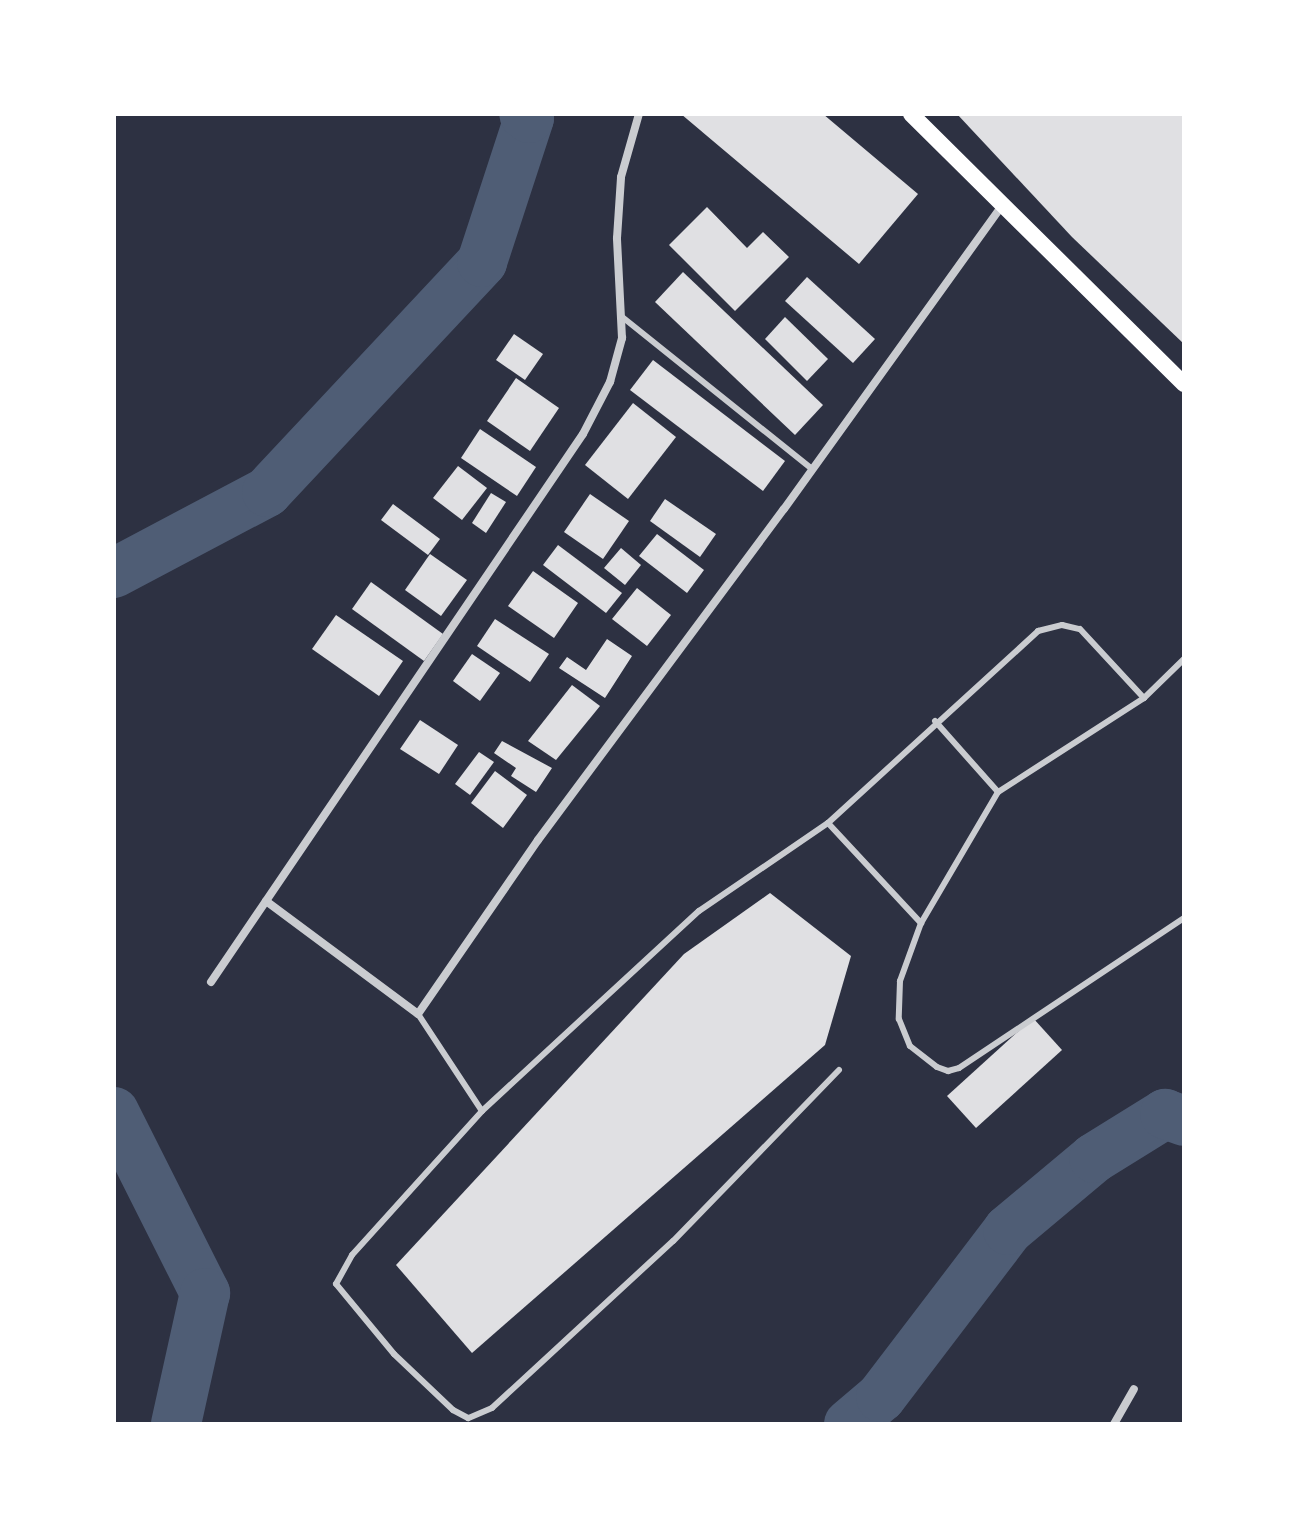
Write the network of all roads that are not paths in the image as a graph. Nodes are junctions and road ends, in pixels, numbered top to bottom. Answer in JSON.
{"nodes":[{"id":1,"x":639,"y":114,"type":"edge"},
{"id":2,"x":911,"y":114,"type":"edge"},
{"id":3,"x":1003,"y":203,"type":"junction"},
{"id":4,"x":621,"y":316,"type":"junction"},
{"id":5,"x":1184,"y":384,"type":"edge"},
{"id":6,"x":812,"y":469,"type":"junction"},
{"id":7,"x":1184,"y":659,"type":"edge"},
{"id":8,"x":1144,"y":698,"type":"junction"},
{"id":9,"x":935,"y":721,"type":"junction"},
{"id":10,"x":998,"y":792,"type":"junction"},
{"id":11,"x":828,"y":823,"type":"junction"},
{"id":12,"x":266,"y":901,"type":"junction"},
{"id":13,"x":1184,"y":918,"type":"edge"},
{"id":14,"x":921,"y":923,"type":"junction"},
{"id":15,"x":211,"y":982,"type":"dead end"},
{"id":16,"x":418,"y":1014,"type":"junction"},
{"id":17,"x":839,"y":1070,"type":"dead end"},
{"id":18,"x":482,"y":1111,"type":"junction"},
{"id":19,"x":1134,"y":1389,"type":"dead end"},
{"id":20,"x":1114,"y":1424,"type":"edge"}],
"edges":[{"from":1,"to":4,"type":"street"},
{"from":2,"to":3,"type":"main road"},
{"from":3,"to":5,"type":"main road"},
{"from":3,"to":6,"type":"street"},
{"from":4,"to":6,"type":"lane"},
{"from":4,"to":12,"type":"street"},
{"from":6,"to":16,"type":"street"},
{"from":7,"to":8,"type":"lane"},
{"from":8,"to":9,"type":"lane"},
{"from":8,"to":10,"type":"lane"},
{"from":9,"to":10,"type":"lane"},
{"from":9,"to":11,"type":"lane"},
{"from":10,"to":14,"type":"lane"},
{"from":11,"to":14,"type":"lane"},
{"from":11,"to":18,"type":"lane"},
{"from":12,"to":15,"type":"street"},
{"from":12,"to":16,"type":"street"},
{"from":13,"to":14,"type":"lane"},
{"from":16,"to":18,"type":"lane"},
{"from":17,"to":18,"type":"lane"},
{"from":19,"to":20,"type":"street"}]}
